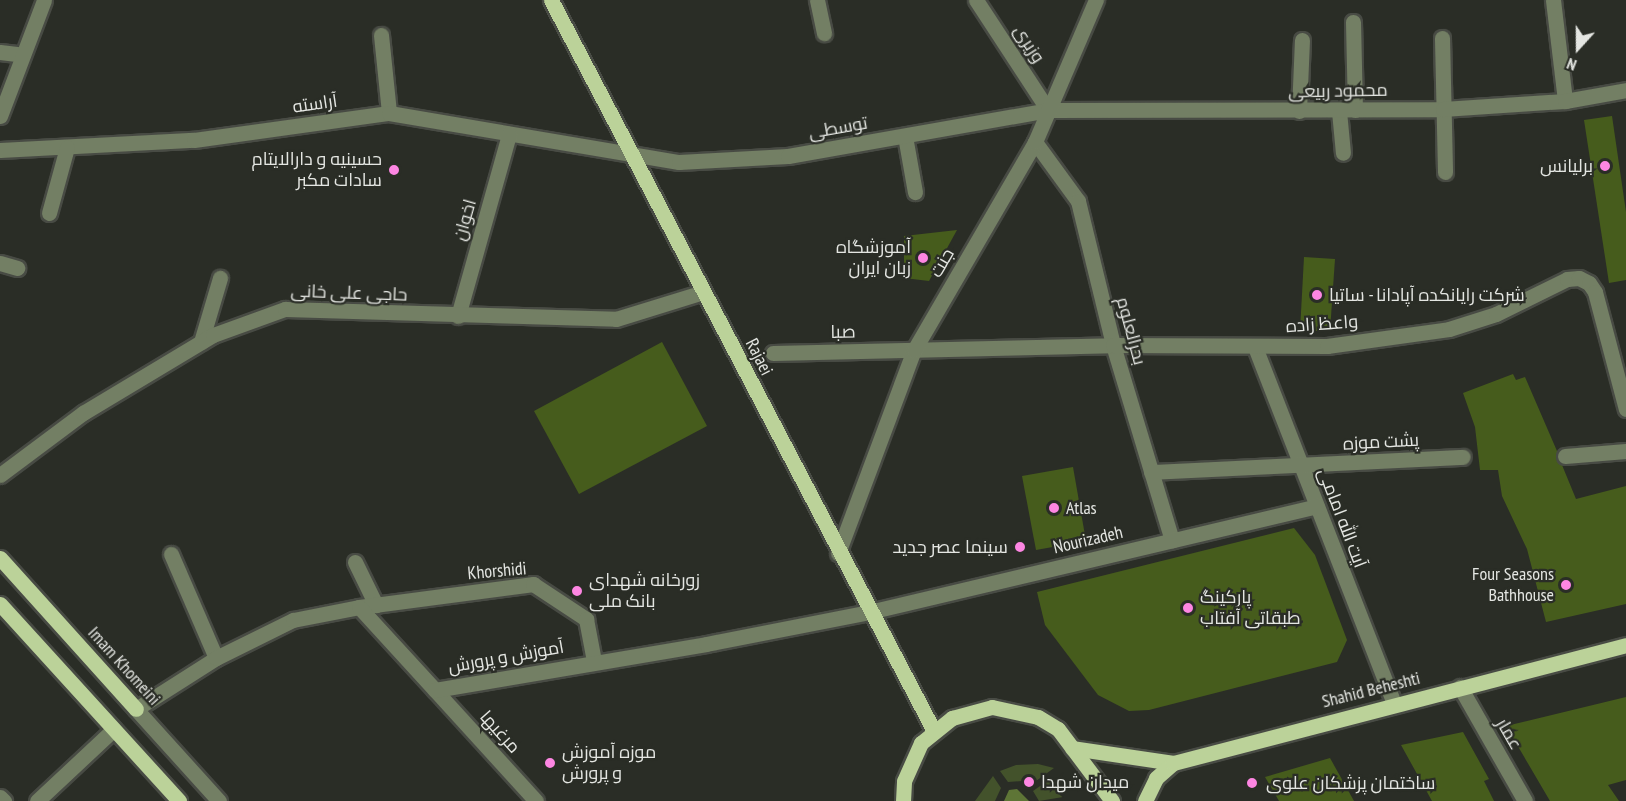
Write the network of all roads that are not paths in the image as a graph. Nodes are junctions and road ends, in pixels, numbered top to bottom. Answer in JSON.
{"nodes":[{"id":1,"x":44,"y":0,"type":"edge"},
{"id":2,"x":551,"y":0,"type":"edge"},
{"id":3,"x":817,"y":0,"type":"edge"},
{"id":4,"x":976,"y":0,"type":"edge"},
{"id":5,"x":1096,"y":0,"type":"edge"},
{"id":6,"x":1553,"y":0,"type":"edge"},
{"id":7,"x":1353,"y":22,"type":"dead end"},
{"id":8,"x":825,"y":33,"type":"dead end"},
{"id":9,"x":381,"y":35,"type":"dead end"},
{"id":10,"x":1442,"y":38,"type":"dead end"},
{"id":11,"x":1302,"y":40,"type":"dead end"},
{"id":12,"x":0,"y":52,"type":"edge"},
{"id":13,"x":23,"y":55,"type":"junction"},
{"id":14,"x":1626,"y":90,"type":"edge"},
{"id":15,"x":1565,"y":101,"type":"junction"},
{"id":16,"x":1443,"y":109,"type":"junction"},
{"id":17,"x":1048,"y":110,"type":"junction"},
{"id":18,"x":1347,"y":110,"type":"junction"},
{"id":19,"x":1299,"y":111,"type":"junction"},
{"id":20,"x":389,"y":113,"type":"junction"},
{"id":21,"x":0,"y":116,"type":"edge"},
{"id":22,"x":509,"y":134,"type":"junction"},
{"id":23,"x":905,"y":136,"type":"junction"},
{"id":24,"x":1035,"y":142,"type":"junction"},
{"id":25,"x":66,"y":147,"type":"junction"},
{"id":26,"x":0,"y":150,"type":"edge"},
{"id":27,"x":1343,"y":153,"type":"dead end"},
{"id":28,"x":632,"y":155,"type":"junction"},
{"id":29,"x":1445,"y":171,"type":"dead end"},
{"id":30,"x":915,"y":192,"type":"dead end"},
{"id":31,"x":49,"y":213,"type":"dead end"},
{"id":32,"x":0,"y":263,"type":"edge"},
{"id":33,"x":17,"y":268,"type":"dead end"},
{"id":34,"x":220,"y":278,"type":"dead end"},
{"id":35,"x":703,"y":292,"type":"junction"},
{"id":36,"x":458,"y":316,"type":"junction"},
{"id":37,"x":201,"y":342,"type":"junction"},
{"id":38,"x":1113,"y":345,"type":"junction"},
{"id":39,"x":1255,"y":347,"type":"junction"},
{"id":40,"x":914,"y":350,"type":"junction"},
{"id":41,"x":773,"y":353,"type":"dead end"},
{"id":42,"x":1626,"y":409,"type":"edge"},
{"id":43,"x":1626,"y":451,"type":"edge"},
{"id":44,"x":1565,"y":456,"type":"dead end"},
{"id":45,"x":1463,"y":457,"type":"dead end"},
{"id":46,"x":1301,"y":466,"type":"junction"},
{"id":47,"x":1151,"y":472,"type":"junction"},
{"id":48,"x":0,"y":475,"type":"edge"},
{"id":49,"x":1317,"y":506,"type":"junction"},
{"id":50,"x":1172,"y":540,"type":"junction"},
{"id":51,"x":838,"y":553,"type":"junction"},
{"id":52,"x":171,"y":554,"type":"dead end"},
{"id":53,"x":0,"y":558,"type":"edge"},
{"id":54,"x":355,"y":562,"type":"dead end"},
{"id":55,"x":0,"y":604,"type":"edge"},
{"id":56,"x":376,"y":605,"type":"junction"},
{"id":57,"x":359,"y":607,"type":"junction"},
{"id":58,"x":869,"y":612,"type":"junction"},
{"id":59,"x":1626,"y":645,"type":"edge"},
{"id":60,"x":216,"y":658,"type":"junction"},
{"id":61,"x":594,"y":661,"type":"junction"},
{"id":62,"x":1460,"y":687,"type":"junction"},
{"id":63,"x":435,"y":690,"type":"junction"},
{"id":64,"x":1394,"y":704,"type":"junction"},
{"id":65,"x":136,"y":709,"type":"junction"},
{"id":66,"x":114,"y":729,"type":"junction"},
{"id":67,"x":934,"y":731,"type":"junction"},
{"id":68,"x":1071,"y":748,"type":"junction"},
{"id":69,"x":1173,"y":763,"type":"junction"},
{"id":70,"x":0,"y":797,"type":"edge"},
{"id":71,"x":4,"y":801,"type":"edge"},
{"id":72,"x":37,"y":801,"type":"edge"},
{"id":73,"x":179,"y":801,"type":"edge"},
{"id":74,"x":219,"y":801,"type":"edge"},
{"id":75,"x":536,"y":801,"type":"edge"},
{"id":76,"x":903,"y":801,"type":"edge"},
{"id":77,"x":1112,"y":801,"type":"edge"},
{"id":78,"x":1144,"y":801,"type":"edge"},
{"id":79,"x":1525,"y":801,"type":"edge"}],
"edges":[{"from":1,"to":13,"type":"street"},
{"from":2,"to":28,"type":"main road","name":"Rajaei"},
{"from":3,"to":8,"type":"street"},
{"from":4,"to":17,"type":"street","name":"وزیری"},
{"from":5,"to":17,"type":"street","name":"جنت"},
{"from":6,"to":15,"type":"street"},
{"from":7,"to":18,"type":"street"},
{"from":9,"to":20,"type":"street"},
{"from":10,"to":16,"type":"street"},
{"from":11,"to":19,"type":"street"},
{"from":12,"to":13,"type":"street"},
{"from":13,"to":21,"type":"street"},
{"from":14,"to":15,"type":"street","name":"محمود ربیعی"},
{"from":15,"to":16,"type":"street","name":"محمود ربیعی"},
{"from":16,"to":18,"type":"street","name":"محمود ربیعی"},
{"from":16,"to":29,"type":"street"},
{"from":17,"to":19,"type":"street","name":"محمود ربیعی"},
{"from":17,"to":23,"type":"street","name":"توسطی"},
{"from":17,"to":24,"type":"street","name":"جنت"},
{"from":18,"to":19,"type":"street","name":"محمود ربیعی"},
{"from":18,"to":27,"type":"street"},
{"from":20,"to":22,"type":"street","name":"آراسته"},
{"from":20,"to":25,"type":"street","name":"آراسته"},
{"from":22,"to":28,"type":"street","name":"آراسته"},
{"from":22,"to":36,"type":"street","name":"اخوان"},
{"from":23,"to":28,"type":"street","name":"توسطی"},
{"from":23,"to":30,"type":"street"},
{"from":24,"to":38,"type":"street","name":"بحرالعلوم"},
{"from":24,"to":40,"type":"street","name":"جنت"},
{"from":25,"to":26,"type":"street","name":"آراسته"},
{"from":25,"to":31,"type":"street"},
{"from":28,"to":35,"type":"main road","name":"Rajaei"},
{"from":32,"to":33,"type":"street"},
{"from":34,"to":37,"type":"street"},
{"from":35,"to":36,"type":"street","name":"حاجی علی خانی"},
{"from":35,"to":51,"type":"main road","name":"Rajaei"},
{"from":36,"to":37,"type":"street","name":"حاجی علی خانی"},
{"from":37,"to":48,"type":"street","name":"حاجی علی خانی"},
{"from":38,"to":39,"type":"street","name":"واعظ زاده"},
{"from":38,"to":40,"type":"street","name":"واعظ زاده"},
{"from":38,"to":47,"type":"street","name":"بحرالعلوم"},
{"from":39,"to":42,"type":"street","name":"واعظ زاده"},
{"from":39,"to":46,"type":"street","name":"آیت الله امامی"},
{"from":40,"to":41,"type":"street","name":"صبا"},
{"from":40,"to":51,"type":"street","name":"جنت"},
{"from":43,"to":44,"type":"street"},
{"from":45,"to":46,"type":"street","name":"پشت موزه"},
{"from":46,"to":47,"type":"street","name":"پشت موزه"},
{"from":46,"to":49,"type":"street","name":"آیت الله امامی"},
{"from":47,"to":50,"type":"street","name":"بحرالعلوم"},
{"from":49,"to":50,"type":"street","name":"Nourizadeh"},
{"from":49,"to":64,"type":"street","name":"آیت الله امامی"},
{"from":50,"to":58,"type":"street","name":"Nourizadeh"},
{"from":51,"to":58,"type":"main road","name":"Rajaei"},
{"from":52,"to":60,"type":"street"},
{"from":53,"to":65,"type":"main road","name":"Imam Khomeini"},
{"from":54,"to":56,"type":"street"},
{"from":55,"to":66,"type":"main road"},
{"from":56,"to":57,"type":"street","name":"Khorshidi"},
{"from":56,"to":61,"type":"street","name":"Khorshidi"},
{"from":57,"to":60,"type":"street"},
{"from":57,"to":63,"type":"street","name":"آموزش و پرورش"},
{"from":58,"to":61,"type":"street","name":"آموزش و پرورش"},
{"from":58,"to":67,"type":"main road","name":"Rajaei"},
{"from":59,"to":62,"type":"main road","name":"Shahid Beheshti"},
{"from":60,"to":65,"type":"street"},
{"from":61,"to":63,"type":"street","name":"آموزش و پرورش"},
{"from":62,"to":64,"type":"main road","name":"Shahid Beheshti"},
{"from":62,"to":79,"type":"street","name":"عمار"},
{"from":63,"to":75,"type":"street","name":"مرغیها"},
{"from":64,"to":69,"type":"main road","name":"Shahid Beheshti"},
{"from":65,"to":74,"type":"street","name":"Imam Khomeini"},
{"from":66,"to":72,"type":"street"},
{"from":66,"to":73,"type":"main road"},
{"from":67,"to":68,"type":"main road"},
{"from":67,"to":76,"type":"main road"},
{"from":68,"to":69,"type":"main road"},
{"from":68,"to":77,"type":"main road"},
{"from":69,"to":78,"type":"main road"},
{"from":70,"to":71,"type":"street"}]}
